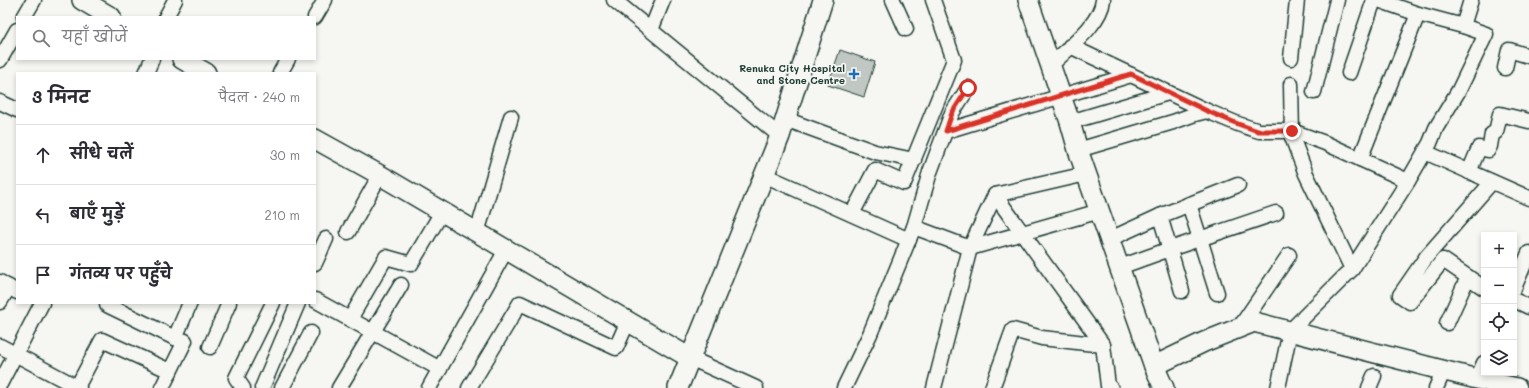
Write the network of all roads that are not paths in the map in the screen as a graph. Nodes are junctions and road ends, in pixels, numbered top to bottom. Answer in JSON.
{"nodes":[{"id":1,"x":34,"y":0,"type":"edge"},
{"id":2,"x":82,"y":0,"type":"edge"},
{"id":3,"x":175,"y":0,"type":"edge"},
{"id":4,"x":325,"y":0,"type":"edge"},
{"id":5,"x":614,"y":0,"type":"edge"},
{"id":6,"x":663,"y":0,"type":"edge"},
{"id":7,"x":823,"y":0,"type":"edge"},
{"id":8,"x":893,"y":0,"type":"edge"},
{"id":9,"x":934,"y":0,"type":"edge"},
{"id":10,"x":1028,"y":0,"type":"edge"},
{"id":11,"x":1103,"y":0,"type":"edge"},
{"id":12,"x":1297,"y":0,"type":"edge"},
{"id":13,"x":1337,"y":0,"type":"edge"},
{"id":14,"x":1374,"y":0,"type":"edge"},
{"id":15,"x":1378,"y":0,"type":"edge"},
{"id":16,"x":1472,"y":0,"type":"edge"},
{"id":17,"x":1418,"y":14,"type":"junction"},
{"id":18,"x":25,"y":16,"type":"edge"},
{"id":19,"x":109,"y":16,"type":"edge"},
{"id":20,"x":167,"y":16,"type":"edge"},
{"id":21,"x":315,"y":16,"type":"edge"},
{"id":22,"x":1463,"y":26,"type":"junction"},
{"id":23,"x":906,"y":29,"type":"dead end"},
{"id":24,"x":651,"y":30,"type":"junction"},
{"id":25,"x":16,"y":32,"type":"edge"},
{"id":26,"x":1070,"y":46,"type":"junction"},
{"id":27,"x":1529,"y":56,"type":"edge"},
{"id":28,"x":1291,"y":58,"type":"dead end"},
{"id":29,"x":0,"y":60,"type":"edge"},
{"id":30,"x":152,"y":60,"type":"edge"},
{"id":31,"x":184,"y":60,"type":"edge"},
{"id":32,"x":287,"y":60,"type":"edge"},
{"id":33,"x":1051,"y":65,"type":"junction"},
{"id":34,"x":1505,"y":68,"type":"dead end"},
{"id":35,"x":146,"y":72,"type":"edge"},
{"id":36,"x":204,"y":72,"type":"edge"},
{"id":37,"x":281,"y":72,"type":"edge"},
{"id":38,"x":1349,"y":73,"type":"dead end"},
{"id":39,"x":1131,"y":74,"type":"junction"},
{"id":40,"x":1291,"y":84,"type":"dead end"},
{"id":41,"x":968,"y":88,"type":"dead end"},
{"id":42,"x":1314,"y":92,"type":"dead end"},
{"id":43,"x":1168,"y":93,"type":"junction"},
{"id":44,"x":1061,"y":96,"type":"junction"},
{"id":45,"x":0,"y":102,"type":"edge"},
{"id":46,"x":16,"y":110,"type":"edge"},
{"id":47,"x":1207,"y":111,"type":"junction"},
{"id":48,"x":511,"y":117,"type":"dead end"},
{"id":49,"x":1529,"y":121,"type":"edge"},
{"id":50,"x":1070,"y":122,"type":"junction"},
{"id":51,"x":782,"y":128,"type":"junction"},
{"id":52,"x":946,"y":131,"type":"junction"},
{"id":53,"x":1292,"y":131,"type":"junction"},
{"id":54,"x":316,"y":140,"type":"edge"},
{"id":55,"x":1078,"y":150,"type":"junction"},
{"id":56,"x":1425,"y":152,"type":"junction"},
{"id":57,"x":1360,"y":159,"type":"junction"},
{"id":58,"x":914,"y":160,"type":"junction"},
{"id":59,"x":1469,"y":172,"type":"junction"},
{"id":60,"x":1086,"y":174,"type":"junction"},
{"id":61,"x":380,"y":175,"type":"junction"},
{"id":62,"x":764,"y":175,"type":"junction"},
{"id":63,"x":1408,"y":181,"type":"junction"},
{"id":64,"x":1492,"y":182,"type":"junction"},
{"id":65,"x":1238,"y":185,"type":"dead end"},
{"id":66,"x":995,"y":195,"type":"junction"},
{"id":67,"x":1529,"y":198,"type":"edge"},
{"id":68,"x":1189,"y":204,"type":"junction"},
{"id":69,"x":1100,"y":210,"type":"junction"},
{"id":70,"x":442,"y":212,"type":"junction"},
{"id":71,"x":1276,"y":213,"type":"dead end"},
{"id":72,"x":852,"y":214,"type":"junction"},
{"id":73,"x":1160,"y":216,"type":"junction"},
{"id":74,"x":348,"y":232,"type":"dead end"},
{"id":75,"x":477,"y":233,"type":"junction"},
{"id":76,"x":912,"y":233,"type":"junction"},
{"id":77,"x":1022,"y":233,"type":"junction"},
{"id":78,"x":1200,"y":238,"type":"junction"},
{"id":79,"x":326,"y":239,"type":"dead end"},
{"id":80,"x":1110,"y":239,"type":"junction"},
{"id":81,"x":970,"y":248,"type":"junction"},
{"id":82,"x":1170,"y":249,"type":"junction"},
{"id":83,"x":506,"y":250,"type":"junction"},
{"id":84,"x":1529,"y":253,"type":"edge"},
{"id":85,"x":1290,"y":255,"type":"dead end"},
{"id":86,"x":316,"y":261,"type":"edge"},
{"id":87,"x":1120,"y":267,"type":"junction"},
{"id":88,"x":1352,"y":269,"type":"junction"},
{"id":89,"x":1468,"y":277,"type":"junction"},
{"id":90,"x":1517,"y":281,"type":"edge"},
{"id":91,"x":401,"y":285,"type":"dead end"},
{"id":92,"x":1481,"y":286,"type":"edge"},
{"id":93,"x":9,"y":287,"type":"edge"},
{"id":94,"x":1182,"y":291,"type":"dead end"},
{"id":95,"x":1217,"y":293,"type":"dead end"},
{"id":96,"x":316,"y":301,"type":"edge"},
{"id":97,"x":1517,"y":301,"type":"edge"},
{"id":98,"x":0,"y":302,"type":"edge"},
{"id":99,"x":39,"y":304,"type":"edge"},
{"id":100,"x":108,"y":304,"type":"edge"},
{"id":101,"x":190,"y":304,"type":"edge"},
{"id":102,"x":229,"y":304,"type":"edge"},
{"id":103,"x":273,"y":304,"type":"edge"},
{"id":104,"x":298,"y":304,"type":"edge"},
{"id":105,"x":1529,"y":307,"type":"edge"},
{"id":106,"x":350,"y":319,"type":"junction"},
{"id":107,"x":628,"y":322,"type":"junction"},
{"id":108,"x":1447,"y":323,"type":"dead end"},
{"id":109,"x":1240,"y":327,"type":"junction"},
{"id":110,"x":1290,"y":331,"type":"junction"},
{"id":111,"x":373,"y":332,"type":"junction"},
{"id":112,"x":311,"y":333,"type":"dead end"},
{"id":113,"x":175,"y":338,"type":"junction"},
{"id":114,"x":0,"y":346,"type":"edge"},
{"id":115,"x":1103,"y":346,"type":"junction"},
{"id":116,"x":210,"y":347,"type":"dead end"},
{"id":117,"x":16,"y":354,"type":"junction"},
{"id":118,"x":690,"y":358,"type":"junction"},
{"id":119,"x":1154,"y":366,"type":"junction"},
{"id":120,"x":440,"y":369,"type":"junction"},
{"id":121,"x":1444,"y":370,"type":"junction"},
{"id":122,"x":170,"y":371,"type":"junction"},
{"id":123,"x":1473,"y":377,"type":"edge"},
{"id":124,"x":0,"y":384,"type":"edge"},
{"id":125,"x":78,"y":387,"type":"edge"},
{"id":126,"x":1108,"y":387,"type":"edge"},
{"id":127,"x":162,"y":388,"type":"edge"},
{"id":128,"x":243,"y":388,"type":"edge"},
{"id":129,"x":262,"y":388,"type":"edge"},
{"id":130,"x":282,"y":388,"type":"edge"},
{"id":131,"x":339,"y":388,"type":"edge"},
{"id":132,"x":429,"y":388,"type":"edge"},
{"id":133,"x":469,"y":388,"type":"edge"},
{"id":134,"x":678,"y":388,"type":"edge"},
{"id":135,"x":756,"y":388,"type":"edge"},
{"id":136,"x":844,"y":388,"type":"edge"},
{"id":137,"x":934,"y":388,"type":"edge"},
{"id":138,"x":992,"y":388,"type":"edge"},
{"id":139,"x":1164,"y":388,"type":"edge"},
{"id":140,"x":1278,"y":388,"type":"edge"},
{"id":141,"x":1436,"y":388,"type":"edge"},
{"id":142,"x":1517,"y":388,"type":"edge"}],
"edges":[{"from":1,"to":18,"type":"street"},
{"from":2,"to":19,"type":"street"},
{"from":3,"to":20,"type":"street"},
{"from":4,"to":21,"type":"street"},
{"from":5,"to":24,"type":"street"},
{"from":6,"to":24,"type":"street"},
{"from":7,"to":51,"type":"street"},
{"from":8,"to":23,"type":"street"},
{"from":9,"to":58,"type":"street"},
{"from":10,"to":33,"type":"street"},
{"from":11,"to":26,"type":"street"},
{"from":12,"to":28,"type":"street"},
{"from":13,"to":42,"type":"street"},
{"from":14,"to":38,"type":"street"},
{"from":15,"to":17,"type":"street"},
{"from":16,"to":22,"type":"street"},
{"from":17,"to":22,"type":"street"},
{"from":17,"to":57,"type":"street"},
{"from":22,"to":56,"type":"street"},
{"from":24,"to":51,"type":"street"},
{"from":25,"to":29,"type":"street"},
{"from":26,"to":33,"type":"street"},
{"from":26,"to":39,"type":"street"},
{"from":27,"to":34,"type":"street"},
{"from":30,"to":35,"type":"street"},
{"from":31,"to":36,"type":"street"},
{"from":32,"to":37,"type":"street"},
{"from":33,"to":44,"type":"street"},
{"from":39,"to":43,"type":"street"},
{"from":39,"to":44,"type":"street"},
{"from":40,"to":53,"type":"street"},
{"from":41,"to":52,"type":"street"},
{"from":43,"to":47,"type":"street"},
{"from":43,"to":50,"type":"street"},
{"from":44,"to":50,"type":"street"},
{"from":44,"to":52,"type":"street"},
{"from":45,"to":46,"type":"street"},
{"from":47,"to":53,"type":"street"},
{"from":47,"to":55,"type":"street"},
{"from":48,"to":75,"type":"street"},
{"from":49,"to":59,"type":"street"},
{"from":50,"to":55,"type":"street"},
{"from":51,"to":58,"type":"street"},
{"from":51,"to":62,"type":"street"},
{"from":52,"to":76,"type":"street"},
{"from":53,"to":57,"type":"street"},
{"from":53,"to":88,"type":"street"},
{"from":54,"to":61,"type":"street"},
{"from":55,"to":60,"type":"street"},
{"from":56,"to":59,"type":"street"},
{"from":56,"to":63,"type":"street"},
{"from":57,"to":63,"type":"street"},
{"from":58,"to":72,"type":"street"},
{"from":59,"to":64,"type":"street"},
{"from":60,"to":66,"type":"street"},
{"from":60,"to":69,"type":"street"},
{"from":61,"to":70,"type":"street"},
{"from":61,"to":74,"type":"street"},
{"from":62,"to":72,"type":"street"},
{"from":62,"to":118,"type":"street"},
{"from":63,"to":88,"type":"street"},
{"from":64,"to":67,"type":"street"},
{"from":64,"to":89,"type":"street"},
{"from":65,"to":68,"type":"street"},
{"from":66,"to":77,"type":"street"},
{"from":66,"to":81,"type":"street"},
{"from":68,"to":73,"type":"street"},
{"from":68,"to":78,"type":"street"},
{"from":69,"to":77,"type":"street"},
{"from":69,"to":80,"type":"street"},
{"from":70,"to":75,"type":"street"},
{"from":70,"to":106,"type":"street"},
{"from":71,"to":78,"type":"street"},
{"from":72,"to":76,"type":"street"},
{"from":73,"to":80,"type":"street"},
{"from":73,"to":82,"type":"street"},
{"from":75,"to":83,"type":"street"},
{"from":76,"to":81,"type":"street"},
{"from":76,"to":136,"type":"street"},
{"from":77,"to":81,"type":"street"},
{"from":77,"to":115,"type":"street"},
{"from":78,"to":82,"type":"street"},
{"from":78,"to":95,"type":"street"},
{"from":79,"to":86,"type":"street"},
{"from":80,"to":87,"type":"street"},
{"from":81,"to":137,"type":"street"},
{"from":82,"to":87,"type":"street"},
{"from":82,"to":94,"type":"street"},
{"from":83,"to":107,"type":"street"},
{"from":83,"to":120,"type":"street"},
{"from":84,"to":90,"type":"street"},
{"from":85,"to":109,"type":"street"},
{"from":87,"to":119,"type":"street"},
{"from":88,"to":110,"type":"street"},
{"from":89,"to":92,"type":"street"},
{"from":89,"to":108,"type":"street"},
{"from":91,"to":111,"type":"street"},
{"from":93,"to":98,"type":"street"},
{"from":96,"to":106,"type":"street"},
{"from":97,"to":105,"type":"street"},
{"from":99,"to":117,"type":"street"},
{"from":100,"to":113,"type":"street"},
{"from":101,"to":113,"type":"street"},
{"from":102,"to":116,"type":"street"},
{"from":103,"to":128,"type":"street"},
{"from":104,"to":129,"type":"street"},
{"from":106,"to":111,"type":"street"},
{"from":107,"to":118,"type":"street"},
{"from":107,"to":133,"type":"street"},
{"from":109,"to":110,"type":"street"},
{"from":109,"to":119,"type":"street"},
{"from":110,"to":121,"type":"street"},
{"from":110,"to":140,"type":"street"},
{"from":111,"to":120,"type":"street"},
{"from":111,"to":131,"type":"street"},
{"from":112,"to":130,"type":"street"},
{"from":113,"to":122,"type":"street"},
{"from":114,"to":117,"type":"street"},
{"from":115,"to":126,"type":"street"},
{"from":115,"to":138,"type":"street"},
{"from":117,"to":124,"type":"street"},
{"from":117,"to":125,"type":"street"},
{"from":118,"to":134,"type":"street"},
{"from":118,"to":135,"type":"street"},
{"from":119,"to":139,"type":"street"},
{"from":120,"to":132,"type":"street"},
{"from":121,"to":123,"type":"street"},
{"from":121,"to":141,"type":"street"},
{"from":122,"to":125,"type":"street"},
{"from":122,"to":127,"type":"street"},
{"from":123,"to":142,"type":"street"}]}
